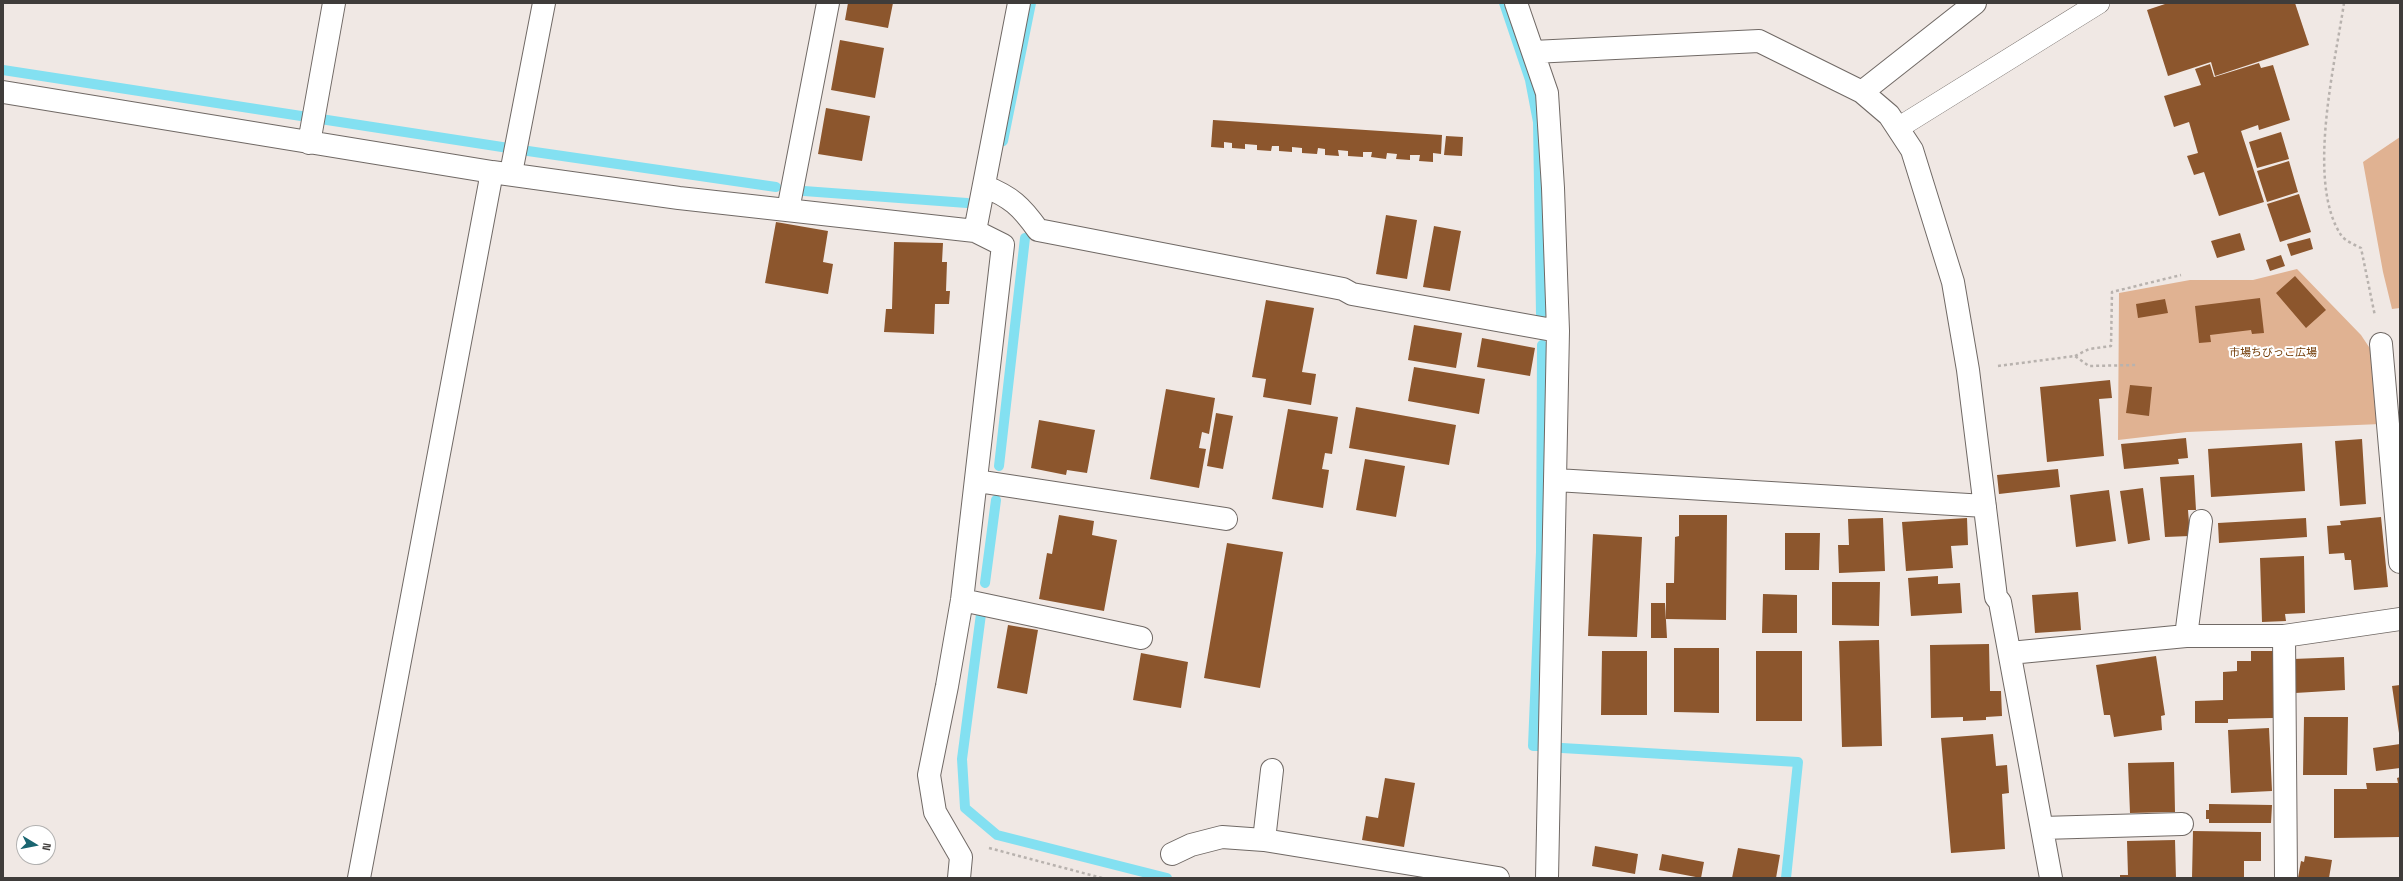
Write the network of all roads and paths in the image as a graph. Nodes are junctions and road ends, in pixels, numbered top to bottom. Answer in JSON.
{"nodes":[{"id":1,"x":334,"y":3,"type":"edge"},
{"id":2,"x":544,"y":3,"type":"edge"},
{"id":3,"x":828,"y":3,"type":"edge"},
{"id":4,"x":1019,"y":3,"type":"edge"},
{"id":5,"x":1516,"y":3,"type":"edge"},
{"id":6,"x":1975,"y":3,"type":"edge"},
{"id":7,"x":2099,"y":3,"type":"edge"},
{"id":8,"x":2344,"y":3,"type":"edge"},
{"id":9,"x":1533,"y":52,"type":"junction"},
{"id":10,"x":3,"y":92,"type":"edge"},
{"id":11,"x":1862,"y":92,"type":"junction"},
{"id":12,"x":1898,"y":128,"type":"junction"},
{"id":13,"x":310,"y":137,"type":"junction"},
{"id":14,"x":506,"y":169,"type":"junction"},
{"id":15,"x":984,"y":186,"type":"junction"},
{"id":16,"x":788,"y":210,"type":"junction"},
{"id":17,"x":975,"y":232,"type":"junction"},
{"id":18,"x":2181,"y":275,"type":"dead end"},
{"id":19,"x":1558,"y":331,"type":"junction"},
{"id":20,"x":2381,"y":344,"type":"joint"},
{"id":21,"x":2075,"y":356,"type":"junction"},
{"id":22,"x":2137,"y":365,"type":"dead end"},
{"id":23,"x":1968,"y":370,"type":"junction"},
{"id":24,"x":2395,"y":441,"type":"edge"},
{"id":25,"x":1556,"y":480,"type":"junction"},
{"id":26,"x":977,"y":481,"type":"junction"},
{"id":27,"x":1985,"y":506,"type":"junction"},
{"id":28,"x":1226,"y":519,"type":"dead end"},
{"id":29,"x":2201,"y":522,"type":"dead end"},
{"id":30,"x":2400,"y":562,"type":"edge"},
{"id":31,"x":962,"y":600,"type":"junction"},
{"id":32,"x":2400,"y":619,"type":"edge"},
{"id":33,"x":2186,"y":636,"type":"junction"},
{"id":34,"x":2284,"y":636,"type":"junction"},
{"id":35,"x":1141,"y":638,"type":"dead end"},
{"id":36,"x":2010,"y":653,"type":"junction"},
{"id":37,"x":1272,"y":770,"type":"dead end"},
{"id":38,"x":2182,"y":824,"type":"dead end"},
{"id":39,"x":2042,"y":828,"type":"junction"},
{"id":40,"x":947,"y":836,"type":"junction"},
{"id":41,"x":1264,"y":840,"type":"junction"},
{"id":42,"x":1172,"y":854,"type":"dead end"},
{"id":43,"x":359,"y":878,"type":"edge"},
{"id":44,"x":959,"y":878,"type":"edge"},
{"id":45,"x":1102,"y":878,"type":"edge"},
{"id":46,"x":1498,"y":878,"type":"edge"},
{"id":47,"x":1547,"y":878,"type":"edge"},
{"id":48,"x":2051,"y":878,"type":"edge"},
{"id":49,"x":2286,"y":878,"type":"edge"}],
"edges":[{"from":1,"to":13,"type":"street"},
{"from":2,"to":14,"type":"street"},
{"from":3,"to":16,"type":"street"},
{"from":4,"to":15,"type":"street"},
{"from":5,"to":9,"type":"street"},
{"from":6,"to":11,"type":"street"},
{"from":7,"to":12,"type":"lane"},
{"from":8,"to":20,"type":"path"},
{"from":9,"to":11,"type":"street"},
{"from":9,"to":19,"type":"street"},
{"from":10,"to":13,"type":"street"},
{"from":11,"to":12,"type":"street"},
{"from":12,"to":23,"type":"street"},
{"from":13,"to":14,"type":"street"},
{"from":14,"to":16,"type":"street"},
{"from":14,"to":43,"type":"street"},
{"from":15,"to":17,"type":"street"},
{"from":15,"to":19,"type":"street"},
{"from":16,"to":17,"type":"street"},
{"from":17,"to":26,"type":"street"},
{"from":18,"to":21,"type":"path"},
{"from":19,"to":25,"type":"street"},
{"from":20,"to":24,"type":"street"},
{"from":21,"to":22,"type":"path"},
{"from":21,"to":23,"type":"path"},
{"from":23,"to":27,"type":"street"},
{"from":24,"to":30,"type":"street"},
{"from":25,"to":27,"type":"street"},
{"from":25,"to":47,"type":"street"},
{"from":26,"to":28,"type":"street"},
{"from":26,"to":31,"type":"street"},
{"from":27,"to":36,"type":"street"},
{"from":29,"to":33,"type":"street"},
{"from":31,"to":35,"type":"street"},
{"from":31,"to":40,"type":"street"},
{"from":32,"to":34,"type":"street"},
{"from":33,"to":34,"type":"street"},
{"from":33,"to":36,"type":"street"},
{"from":34,"to":49,"type":"street"},
{"from":36,"to":39,"type":"street"},
{"from":37,"to":41,"type":"street"},
{"from":38,"to":39,"type":"street"},
{"from":39,"to":48,"type":"street"},
{"from":40,"to":44,"type":"street"},
{"from":40,"to":45,"type":"path"},
{"from":41,"to":42,"type":"street"},
{"from":41,"to":46,"type":"street"}]}
